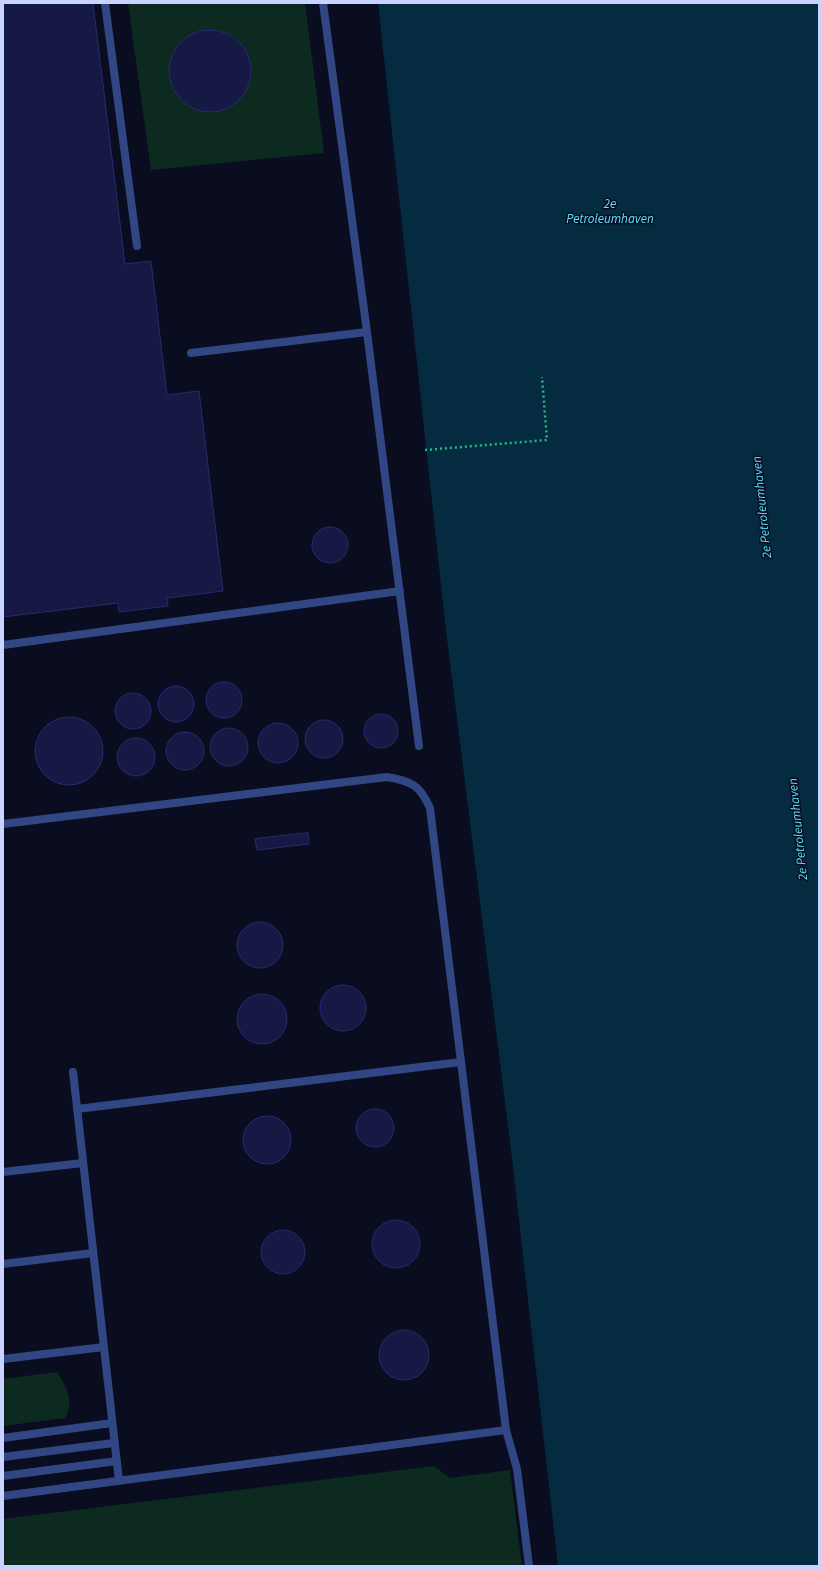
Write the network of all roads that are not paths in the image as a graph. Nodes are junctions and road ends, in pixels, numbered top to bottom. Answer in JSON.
{"nodes":[{"id":1,"x":105,"y":3,"type":"edge"},
{"id":2,"x":323,"y":3,"type":"edge"},
{"id":3,"x":137,"y":246,"type":"dead end"},
{"id":4,"x":367,"y":332,"type":"junction"},
{"id":5,"x":191,"y":353,"type":"dead end"},
{"id":6,"x":400,"y":591,"type":"junction"},
{"id":7,"x":3,"y":645,"type":"edge"},
{"id":8,"x":419,"y":746,"type":"dead end"},
{"id":9,"x":3,"y":824,"type":"edge"},
{"id":10,"x":461,"y":1062,"type":"junction"},
{"id":11,"x":73,"y":1072,"type":"dead end"},
{"id":12,"x":77,"y":1109,"type":"junction"},
{"id":13,"x":83,"y":1163,"type":"junction"},
{"id":14,"x":3,"y":1172,"type":"edge"},
{"id":15,"x":93,"y":1253,"type":"junction"},
{"id":16,"x":3,"y":1264,"type":"edge"},
{"id":17,"x":104,"y":1347,"type":"junction"},
{"id":18,"x":3,"y":1359,"type":"edge"},
{"id":19,"x":112,"y":1423,"type":"junction"},
{"id":20,"x":506,"y":1430,"type":"junction"},
{"id":21,"x":3,"y":1438,"type":"edge"},
{"id":22,"x":114,"y":1443,"type":"junction"},
{"id":23,"x":3,"y":1457,"type":"edge"},
{"id":24,"x":117,"y":1461,"type":"junction"},
{"id":25,"x":3,"y":1476,"type":"edge"},
{"id":26,"x":119,"y":1481,"type":"junction"},
{"id":27,"x":3,"y":1496,"type":"edge"},
{"id":28,"x":529,"y":1566,"type":"edge"}],
"edges":[{"from":1,"to":3,"type":"lane"},
{"from":2,"to":4,"type":"lane"},
{"from":4,"to":5,"type":"lane"},
{"from":4,"to":6,"type":"lane"},
{"from":6,"to":7,"type":"lane"},
{"from":6,"to":8,"type":"lane"},
{"from":9,"to":10,"type":"lane"},
{"from":10,"to":12,"type":"lane"},
{"from":10,"to":20,"type":"lane"},
{"from":11,"to":12,"type":"lane"},
{"from":12,"to":13,"type":"lane"},
{"from":13,"to":14,"type":"lane"},
{"from":13,"to":15,"type":"lane"},
{"from":15,"to":16,"type":"lane"},
{"from":15,"to":17,"type":"lane"},
{"from":17,"to":18,"type":"lane"},
{"from":17,"to":19,"type":"lane"},
{"from":19,"to":21,"type":"lane"},
{"from":19,"to":22,"type":"lane"},
{"from":20,"to":26,"type":"lane"},
{"from":20,"to":28,"type":"lane"},
{"from":22,"to":23,"type":"lane"},
{"from":22,"to":24,"type":"lane"},
{"from":24,"to":25,"type":"lane"},
{"from":24,"to":26,"type":"lane"},
{"from":26,"to":27,"type":"lane"}]}
